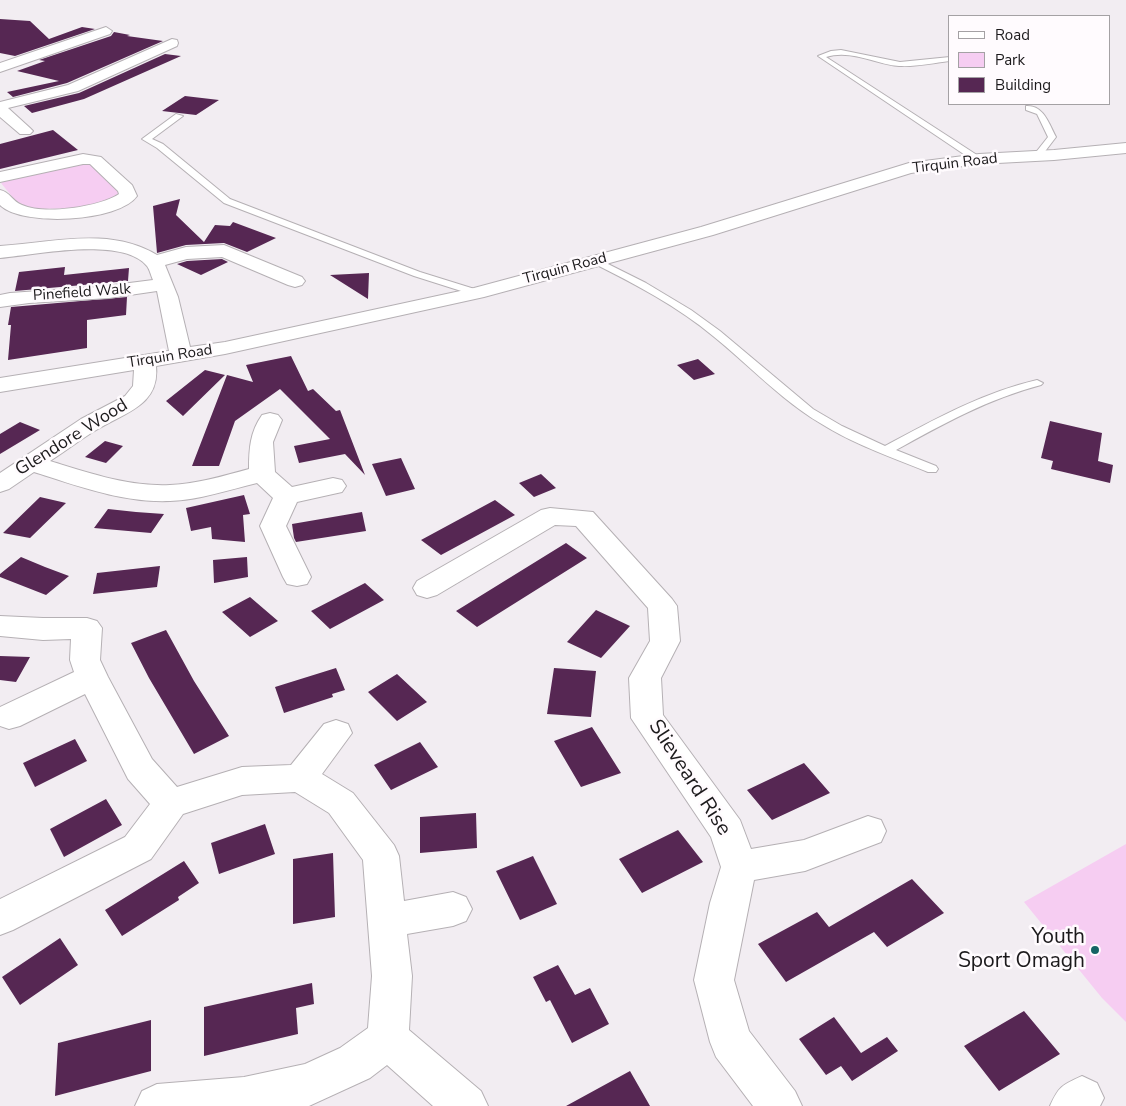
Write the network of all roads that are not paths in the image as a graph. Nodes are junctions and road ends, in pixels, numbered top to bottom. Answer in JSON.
{"nodes":[{"id":1,"x":98,"y":35,"type":"dead end"},
{"id":2,"x":171,"y":46,"type":"dead end"},
{"id":3,"x":948,"y":59,"type":"edge"},
{"id":4,"x":0,"y":68,"type":"edge"},
{"id":5,"x":0,"y":106,"type":"edge"},
{"id":6,"x":1029,"y":108,"type":"dead end"},
{"id":7,"x":0,"y":110,"type":"edge"},
{"id":8,"x":179,"y":116,"type":"dead end"},
{"id":9,"x":25,"y":131,"type":"dead end"},
{"id":10,"x":1126,"y":148,"type":"edge"},
{"id":11,"x":1037,"y":156,"type":"junction"},
{"id":12,"x":977,"y":160,"type":"junction"},
{"id":13,"x":0,"y":177,"type":"edge"},
{"id":14,"x":0,"y":194,"type":"edge"},
{"id":15,"x":74,"y":214,"type":"junction"},
{"id":16,"x":64,"y":246,"type":"junction"},
{"id":17,"x":0,"y":252,"type":"edge"},
{"id":18,"x":596,"y":261,"type":"junction"},
{"id":19,"x":154,"y":262,"type":"junction"},
{"id":20,"x":295,"y":280,"type":"dead end"},
{"id":21,"x":164,"y":284,"type":"junction"},
{"id":22,"x":477,"y":293,"type":"junction"},
{"id":23,"x":0,"y":301,"type":"edge"},
{"id":24,"x":181,"y":355,"type":"junction"},
{"id":25,"x":144,"y":361,"type":"junction"},
{"id":26,"x":1037,"y":383,"type":"dead end"},
{"id":27,"x":0,"y":385,"type":"edge"},
{"id":28,"x":270,"y":420,"type":"dead end"},
{"id":29,"x":887,"y":450,"type":"junction"},
{"id":30,"x":30,"y":463,"type":"junction"},
{"id":31,"x":932,"y":469,"type":"dead end"},
{"id":32,"x":262,"y":474,"type":"junction"},
{"id":33,"x":0,"y":484,"type":"edge"},
{"id":34,"x":333,"y":486,"type":"dead end"},
{"id":35,"x":287,"y":496,"type":"junction"},
{"id":36,"x":297,"y":577,"type":"dead end"},
{"id":37,"x":426,"y":588,"type":"dead end"},
{"id":38,"x":0,"y":626,"type":"edge"},
{"id":39,"x":92,"y":677,"type":"junction"},
{"id":40,"x":9,"y":717,"type":"dead end"},
{"id":41,"x":336,"y":733,"type":"dead end"},
{"id":42,"x":300,"y":778,"type":"junction"},
{"id":43,"x":171,"y":802,"type":"junction"},
{"id":44,"x":868,"y":831,"type":"dead end"},
{"id":45,"x":739,"y":867,"type":"junction"},
{"id":46,"x":453,"y":908,"type":"dead end"},
{"id":47,"x":0,"y":918,"type":"edge"},
{"id":48,"x":387,"y":921,"type":"junction"},
{"id":49,"x":388,"y":1039,"type":"junction"},
{"id":50,"x":158,"y":1106,"type":"edge"},
{"id":51,"x":466,"y":1106,"type":"edge"},
{"id":52,"x":780,"y":1106,"type":"edge"}],
"edges":[{"from":1,"to":4,"type":"street"},
{"from":2,"to":5,"type":"street"},
{"from":3,"to":12,"type":"lane"},
{"from":6,"to":11,"type":"lane"},
{"from":7,"to":9,"type":"street"},
{"from":8,"to":22,"type":"lane"},
{"from":10,"to":11,"type":"street","name":"Tirquin Road"},
{"from":11,"to":12,"type":"street","name":"Tirquin Road"},
{"from":12,"to":18,"type":"street","name":"Tirquin Road"},
{"from":13,"to":15,"type":"street"},
{"from":14,"to":15,"type":"street"},
{"from":15,"to":16,"type":"street"},
{"from":16,"to":17,"type":"street"},
{"from":16,"to":19,"type":"street"},
{"from":18,"to":22,"type":"street","name":"Tirquin Road"},
{"from":18,"to":29,"type":"lane"},
{"from":19,"to":20,"type":"street"},
{"from":19,"to":21,"type":"street"},
{"from":21,"to":23,"type":"street","name":"Pinefield Walk"},
{"from":21,"to":24,"type":"street"},
{"from":22,"to":24,"type":"street","name":"Tirquin Road"},
{"from":24,"to":25,"type":"street","name":"Tirquin Road"},
{"from":25,"to":27,"type":"street","name":"Tirquin Road"},
{"from":25,"to":30,"type":"street","name":"Glendore Wood"},
{"from":26,"to":29,"type":"lane"},
{"from":28,"to":32,"type":"street"},
{"from":29,"to":31,"type":"lane"},
{"from":30,"to":32,"type":"street"},
{"from":30,"to":33,"type":"street","name":"Glendore Wood"},
{"from":32,"to":35,"type":"street"},
{"from":34,"to":35,"type":"street"},
{"from":35,"to":36,"type":"street"},
{"from":37,"to":45,"type":"street","name":"Slieveard Rise"},
{"from":38,"to":39,"type":"street"},
{"from":39,"to":40,"type":"street"},
{"from":39,"to":43,"type":"street"},
{"from":41,"to":42,"type":"street"},
{"from":42,"to":43,"type":"street"},
{"from":42,"to":48,"type":"street"},
{"from":43,"to":47,"type":"street"},
{"from":44,"to":45,"type":"street"},
{"from":45,"to":52,"type":"street"},
{"from":46,"to":48,"type":"street"},
{"from":48,"to":49,"type":"street"},
{"from":49,"to":50,"type":"street"},
{"from":49,"to":51,"type":"street"}]}
